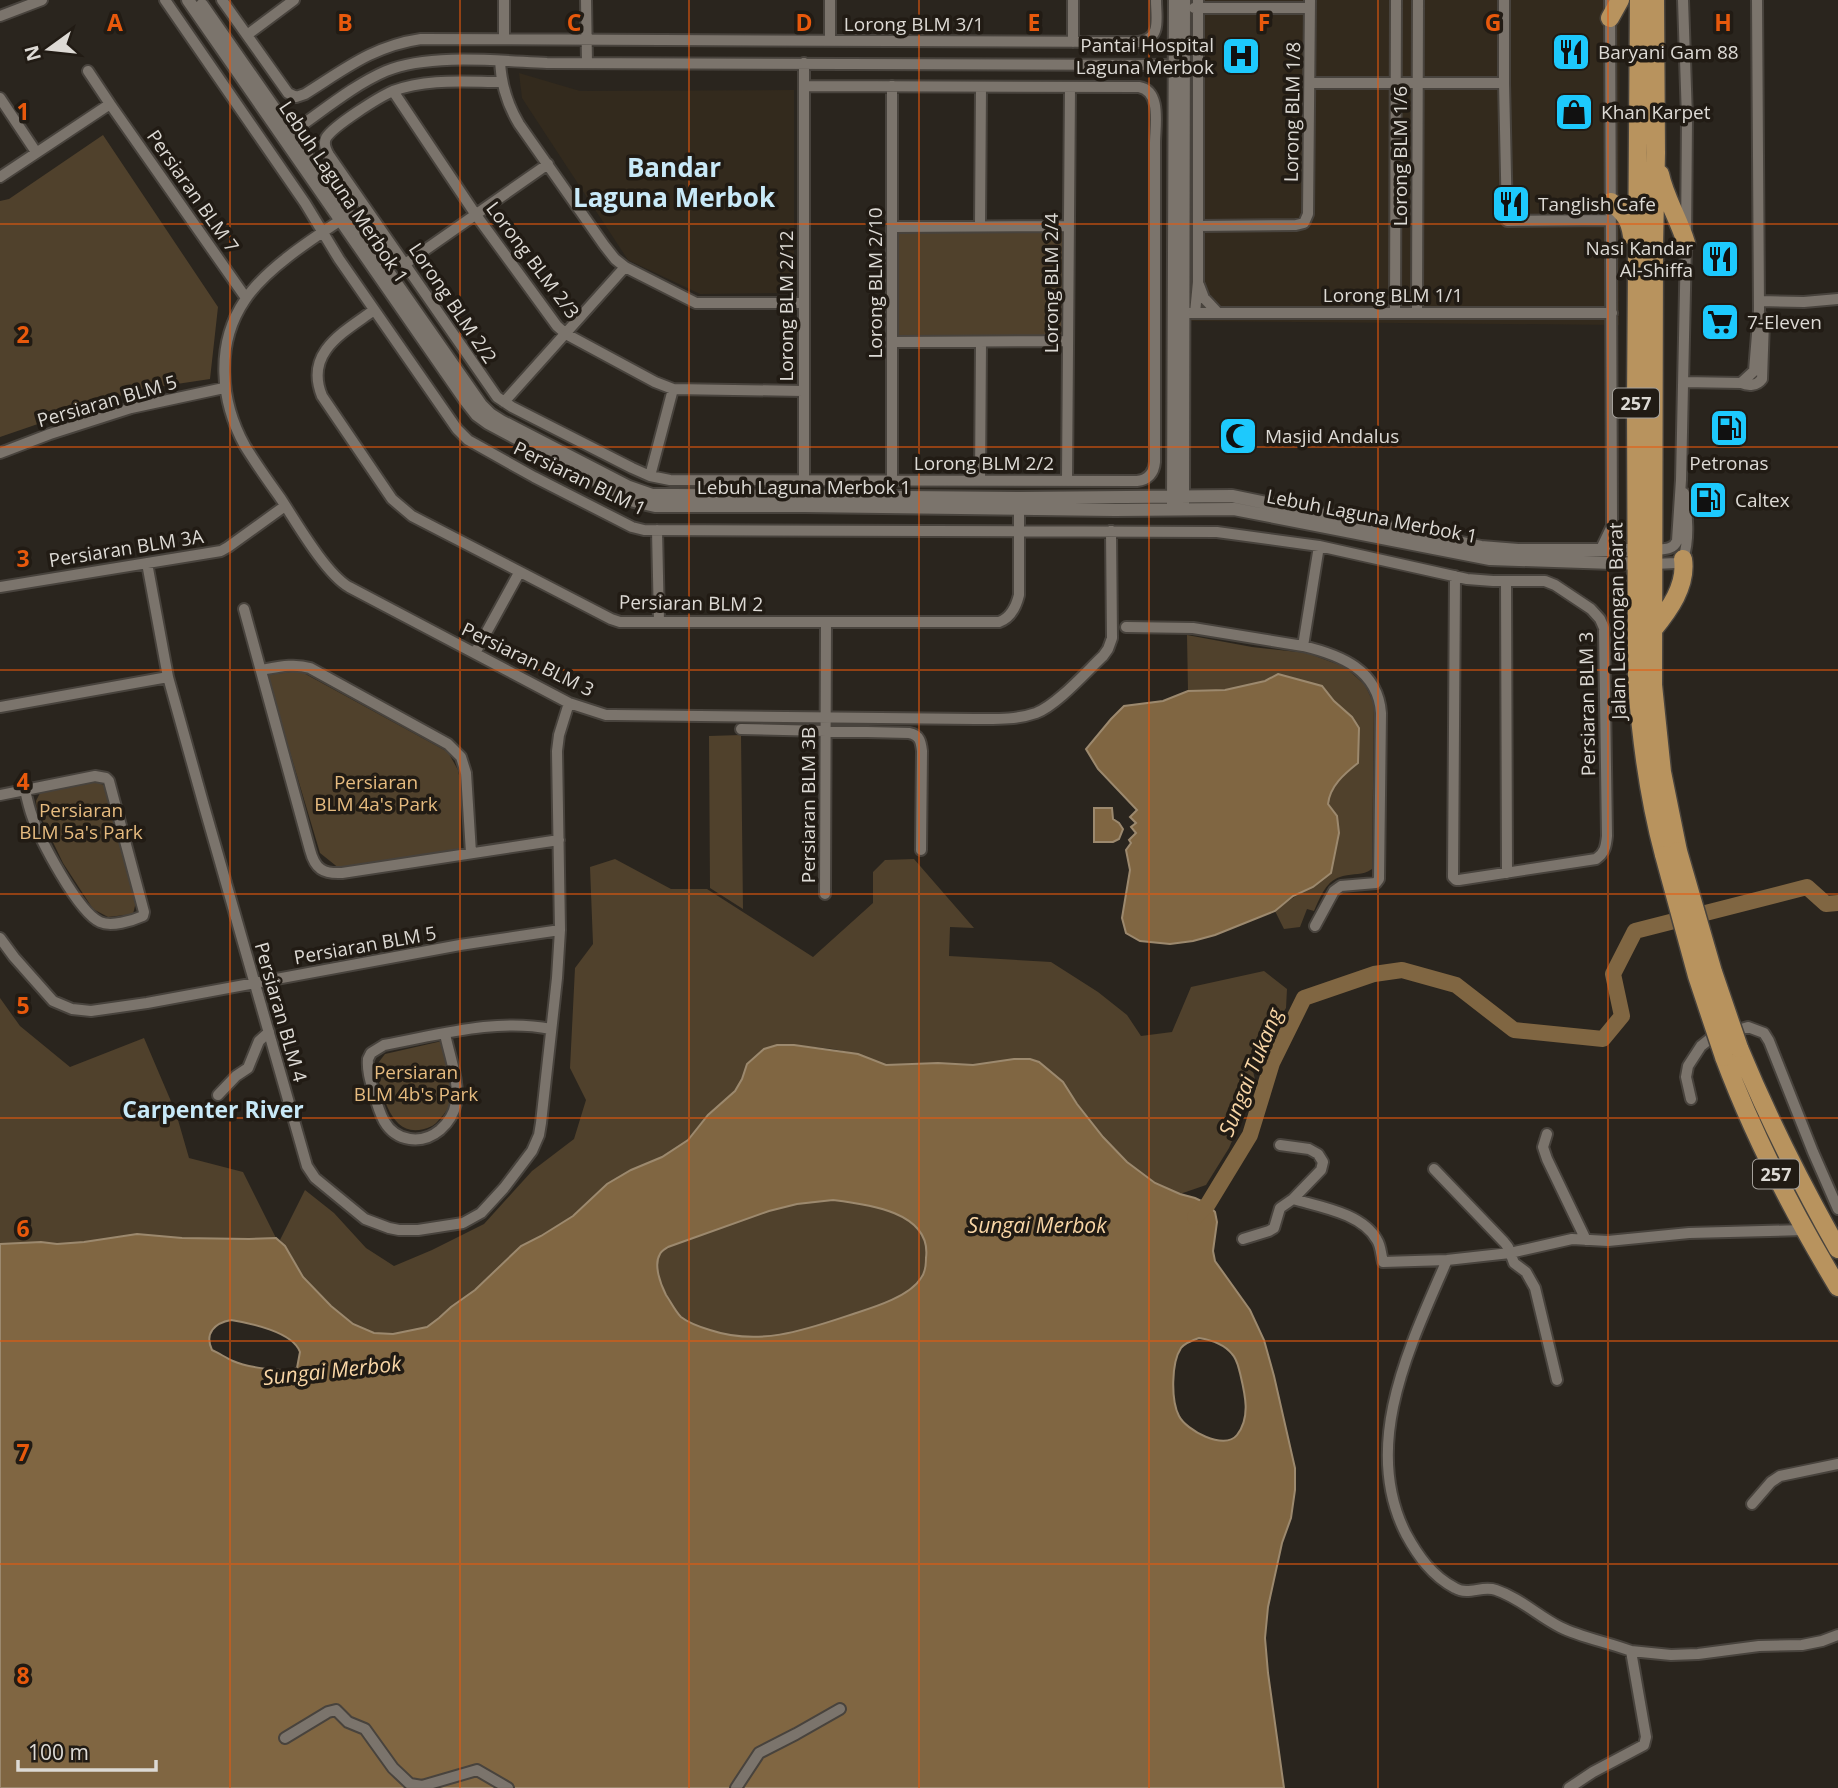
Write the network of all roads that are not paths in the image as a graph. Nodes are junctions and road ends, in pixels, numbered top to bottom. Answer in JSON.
{"nodes":[{"id":1,"x":43,"y":0,"type":"edge"},
{"id":2,"x":165,"y":0,"type":"edge"},
{"id":3,"x":188,"y":0,"type":"edge"},
{"id":4,"x":199,"y":0,"type":"edge"},
{"id":5,"x":222,"y":0,"type":"edge"},
{"id":6,"x":294,"y":0,"type":"edge"},
{"id":7,"x":504,"y":0,"type":"edge"},
{"id":8,"x":586,"y":0,"type":"edge"},
{"id":9,"x":830,"y":0,"type":"edge"},
{"id":10,"x":1073,"y":0,"type":"edge"},
{"id":11,"x":1156,"y":0,"type":"edge"},
{"id":12,"x":1396,"y":0,"type":"edge"},
{"id":13,"x":1418,"y":0,"type":"edge"},
{"id":14,"x":1504,"y":0,"type":"edge"},
{"id":15,"x":1620,"y":0,"type":"edge"},
{"id":16,"x":1683,"y":0,"type":"edge"},
{"id":17,"x":1689,"y":0,"type":"edge"},
{"id":18,"x":1757,"y":0,"type":"edge"},
{"id":19,"x":1652,"y":2,"type":"edge"},
{"id":20,"x":1186,"y":4,"type":"edge"},
{"id":21,"x":1310,"y":4,"type":"edge"},
{"id":22,"x":1610,"y":9,"type":"edge"},
{"id":23,"x":0,"y":16,"type":"edge"},
{"id":24,"x":1684,"y":18,"type":"junction"},
{"id":25,"x":247,"y":35,"type":"junction"},
{"id":26,"x":504,"y":39,"type":"junction"},
{"id":27,"x":586,"y":40,"type":"junction"},
{"id":28,"x":830,"y":41,"type":"junction"},
{"id":29,"x":1073,"y":42,"type":"junction"},
{"id":30,"x":500,"y":61,"type":"junction"},
{"id":31,"x":587,"y":63,"type":"junction"},
{"id":32,"x":804,"y":63,"type":"junction"},
{"id":33,"x":1180,"y":65,"type":"junction"},
{"id":34,"x":88,"y":71,"type":"dead end"},
{"id":35,"x":502,"y":82,"type":"junction"},
{"id":36,"x":1310,"y":83,"type":"junction"},
{"id":37,"x":1396,"y":83,"type":"junction"},
{"id":38,"x":1418,"y":83,"type":"junction"},
{"id":39,"x":1504,"y":83,"type":"junction"},
{"id":40,"x":804,"y":86,"type":"junction"},
{"id":41,"x":892,"y":86,"type":"junction"},
{"id":42,"x":1070,"y":86,"type":"junction"},
{"id":43,"x":981,"y":87,"type":"junction"},
{"id":44,"x":393,"y":91,"type":"junction"},
{"id":45,"x":0,"y":99,"type":"edge"},
{"id":46,"x":110,"y":104,"type":"junction"},
{"id":47,"x":288,"y":135,"type":"junction"},
{"id":48,"x":36,"y":152,"type":"junction"},
{"id":49,"x":1656,"y":153,"type":"junction"},
{"id":50,"x":548,"y":164,"type":"junction"},
{"id":51,"x":0,"y":177,"type":"edge"},
{"id":52,"x":1611,"y":202,"type":"junction"},
{"id":53,"x":477,"y":215,"type":"junction"},
{"id":54,"x":345,"y":217,"type":"junction"},
{"id":55,"x":1611,"y":220,"type":"junction"},
{"id":56,"x":980,"y":226,"type":"junction"},
{"id":57,"x":1069,"y":226,"type":"junction"},
{"id":58,"x":1198,"y":226,"type":"junction"},
{"id":59,"x":893,"y":227,"type":"junction"},
{"id":60,"x":323,"y":232,"type":"junction"},
{"id":61,"x":1686,"y":243,"type":"junction"},
{"id":62,"x":1638,"y":256,"type":"junction"},
{"id":63,"x":405,"y":264,"type":"junction"},
{"id":64,"x":625,"y":267,"type":"junction"},
{"id":65,"x":1198,"y":282,"type":"junction"},
{"id":66,"x":246,"y":298,"type":"junction"},
{"id":67,"x":1838,"y":299,"type":"edge"},
{"id":68,"x":803,"y":303,"type":"junction"},
{"id":69,"x":1759,"y":306,"type":"junction"},
{"id":70,"x":374,"y":310,"type":"junction"},
{"id":71,"x":1184,"y":313,"type":"junction"},
{"id":72,"x":1218,"y":313,"type":"junction"},
{"id":73,"x":1395,"y":313,"type":"junction"},
{"id":74,"x":1417,"y":313,"type":"junction"},
{"id":75,"x":1612,"y":313,"type":"junction"},
{"id":76,"x":566,"y":334,"type":"junction"},
{"id":77,"x":1068,"y":341,"type":"junction"},
{"id":78,"x":892,"y":342,"type":"junction"},
{"id":79,"x":981,"y":342,"type":"junction"},
{"id":80,"x":1683,"y":382,"type":"junction"},
{"id":81,"x":224,"y":388,"type":"junction"},
{"id":82,"x":673,"y":389,"type":"junction"},
{"id":83,"x":803,"y":391,"type":"junction"},
{"id":84,"x":504,"y":402,"type":"junction"},
{"id":85,"x":0,"y":453,"type":"edge"},
{"id":86,"x":650,"y":477,"type":"junction"},
{"id":87,"x":803,"y":480,"type":"junction"},
{"id":88,"x":892,"y":480,"type":"junction"},
{"id":89,"x":980,"y":480,"type":"junction"},
{"id":90,"x":1681,"y":480,"type":"junction"},
{"id":91,"x":1067,"y":481,"type":"junction"},
{"id":92,"x":804,"y":501,"type":"junction"},
{"id":93,"x":1019,"y":503,"type":"junction"},
{"id":94,"x":1178,"y":503,"type":"junction"},
{"id":95,"x":285,"y":506,"type":"junction"},
{"id":96,"x":1612,"y":526,"type":"junction"},
{"id":97,"x":657,"y":530,"type":"junction"},
{"id":98,"x":1019,"y":531,"type":"junction"},
{"id":99,"x":1111,"y":531,"type":"junction"},
{"id":100,"x":1320,"y":546,"type":"junction"},
{"id":101,"x":1600,"y":551,"type":"junction"},
{"id":102,"x":1631,"y":555,"type":"junction"},
{"id":103,"x":1654,"y":557,"type":"junction"},
{"id":104,"x":1683,"y":559,"type":"junction"},
{"id":105,"x":147,"y":563,"type":"junction"},
{"id":106,"x":519,"y":573,"type":"junction"},
{"id":107,"x":1455,"y":576,"type":"junction"},
{"id":108,"x":1506,"y":581,"type":"junction"},
{"id":109,"x":0,"y":587,"type":"edge"},
{"id":110,"x":244,"y":609,"type":"dead end"},
{"id":111,"x":659,"y":622,"type":"junction"},
{"id":112,"x":826,"y":623,"type":"junction"},
{"id":113,"x":1126,"y":627,"type":"dead end"},
{"id":114,"x":1653,"y":630,"type":"junction"},
{"id":115,"x":1303,"y":646,"type":"junction"},
{"id":116,"x":475,"y":653,"type":"junction"},
{"id":117,"x":261,"y":670,"type":"junction"},
{"id":118,"x":169,"y":677,"type":"junction"},
{"id":119,"x":569,"y":703,"type":"junction"},
{"id":120,"x":0,"y":708,"type":"edge"},
{"id":121,"x":826,"y":716,"type":"junction"},
{"id":122,"x":741,"y":729,"type":"dead end"},
{"id":123,"x":826,"y":731,"type":"junction"},
{"id":124,"x":25,"y":790,"type":"junction"},
{"id":125,"x":0,"y":795,"type":"edge"},
{"id":126,"x":559,"y":840,"type":"junction"},
{"id":127,"x":921,"y":850,"type":"dead end"},
{"id":128,"x":471,"y":853,"type":"junction"},
{"id":129,"x":1671,"y":853,"type":"junction"},
{"id":130,"x":1507,"y":873,"type":"junction"},
{"id":131,"x":825,"y":894,"type":"dead end"},
{"id":132,"x":1315,"y":926,"type":"dead end"},
{"id":133,"x":560,"y":930,"type":"junction"},
{"id":134,"x":0,"y":938,"type":"edge"},
{"id":135,"x":256,"y":983,"type":"junction"},
{"id":136,"x":551,"y":1029,"type":"junction"},
{"id":137,"x":269,"y":1032,"type":"junction"},
{"id":138,"x":445,"y":1034,"type":"junction"},
{"id":139,"x":1732,"y":1053,"type":"junction"},
{"id":140,"x":218,"y":1095,"type":"dead end"},
{"id":141,"x":1691,"y":1099,"type":"dead end"},
{"id":142,"x":1547,"y":1134,"type":"dead end"},
{"id":143,"x":1280,"y":1144,"type":"dead end"},
{"id":144,"x":1434,"y":1169,"type":"dead end"},
{"id":145,"x":1293,"y":1199,"type":"junction"},
{"id":146,"x":1838,"y":1209,"type":"edge"},
{"id":147,"x":1804,"y":1230,"type":"junction"},
{"id":148,"x":1244,"y":1239,"type":"dead end"},
{"id":149,"x":1586,"y":1240,"type":"junction"},
{"id":150,"x":1838,"y":1249,"type":"edge"},
{"id":151,"x":1510,"y":1253,"type":"junction"},
{"id":152,"x":1447,"y":1260,"type":"junction"},
{"id":153,"x":1838,"y":1287,"type":"edge"},
{"id":154,"x":1557,"y":1380,"type":"dead end"},
{"id":155,"x":1838,"y":1464,"type":"edge"},
{"id":156,"x":1752,"y":1504,"type":"dead end"},
{"id":157,"x":1838,"y":1634,"type":"edge"},
{"id":158,"x":1631,"y":1651,"type":"junction"},
{"id":159,"x":840,"y":1709,"type":"dead end"},
{"id":160,"x":285,"y":1738,"type":"dead end"},
{"id":161,"x":508,"y":1788,"type":"edge"},
{"id":162,"x":736,"y":1788,"type":"edge"},
{"id":163,"x":1569,"y":1788,"type":"edge"}],
"edges":[{"from":1,"to":23,"type":"street"},
{"from":2,"to":60,"type":"street","name":"Persiaran BLM 1"},
{"from":3,"to":47,"type":"street","name":"Lebuh Laguna Merbok 1"},
{"from":4,"to":47,"type":"street","name":"Lebuh Laguna Merbok 1"},
{"from":5,"to":25,"type":"street"},
{"from":6,"to":25,"type":"street"},
{"from":7,"to":26,"type":"street"},
{"from":8,"to":27,"type":"street"},
{"from":9,"to":28,"type":"street"},
{"from":10,"to":29,"type":"street"},
{"from":11,"to":29,"type":"street","name":"Lorong BLM 3/1"},
{"from":12,"to":37,"type":"street","name":"Lorong BLM 1/6"},
{"from":13,"to":38,"type":"street","name":"Lorong BLM 1/6"},
{"from":14,"to":39,"type":"street"},
{"from":15,"to":22,"type":"highway"},
{"from":16,"to":24,"type":"street"},
{"from":17,"to":24,"type":"street"},
{"from":18,"to":69,"type":"street"},
{"from":19,"to":49,"type":"highway","name":"Jalan Lencongan Barat","number":"257"},
{"from":19,"to":62,"type":"highway","name":"Jalan Lencongan Barat","number":"257"},
{"from":20,"to":21,"type":"street"},
{"from":20,"to":33,"type":"street"},
{"from":20,"to":58,"type":"street"},
{"from":21,"to":36,"type":"street","name":"Lorong BLM 1/8"},
{"from":22,"to":52,"type":"street"},
{"from":24,"to":61,"type":"street"},
{"from":25,"to":26,"type":"street","name":"Lorong BLM 3/1"},
{"from":26,"to":27,"type":"street","name":"Lorong BLM 3/1"},
{"from":27,"to":28,"type":"street","name":"Lorong BLM 3/1"},
{"from":27,"to":31,"type":"street"},
{"from":28,"to":29,"type":"street","name":"Lorong BLM 3/1"},
{"from":30,"to":31,"type":"street"},
{"from":30,"to":35,"type":"street"},
{"from":30,"to":47,"type":"street"},
{"from":31,"to":32,"type":"street"},
{"from":32,"to":33,"type":"street"},
{"from":32,"to":40,"type":"street","name":"Lorong BLM 2/12"},
{"from":33,"to":71,"type":"street"},
{"from":34,"to":46,"type":"street","name":"Persiaran BLM 7"},
{"from":35,"to":44,"type":"street"},
{"from":35,"to":50,"type":"street"},
{"from":36,"to":37,"type":"street"},
{"from":36,"to":58,"type":"street","name":"Lorong BLM 1/8"},
{"from":37,"to":38,"type":"street"},
{"from":37,"to":73,"type":"street","name":"Lorong BLM 1/6"},
{"from":38,"to":39,"type":"street"},
{"from":38,"to":74,"type":"street","name":"Lorong BLM 1/6"},
{"from":39,"to":55,"type":"street"},
{"from":40,"to":41,"type":"street","name":"Lorong BLM 2/2"},
{"from":40,"to":68,"type":"street","name":"Lorong BLM 2/12"},
{"from":41,"to":43,"type":"street","name":"Lorong BLM 2/2"},
{"from":41,"to":59,"type":"street","name":"Lorong BLM 2/10"},
{"from":42,"to":43,"type":"street","name":"Lorong BLM 2/2"},
{"from":42,"to":57,"type":"street","name":"Lorong BLM 2/4"},
{"from":42,"to":91,"type":"street","name":"Lorong BLM 2/2"},
{"from":43,"to":56,"type":"street"},
{"from":44,"to":53,"type":"street","name":"Lorong BLM 2/3"},
{"from":44,"to":63,"type":"street","name":"Lorong BLM 2/2"},
{"from":45,"to":48,"type":"street"},
{"from":46,"to":48,"type":"street"},
{"from":46,"to":66,"type":"street","name":"Persiaran BLM 7"},
{"from":47,"to":54,"type":"street","name":"Lebuh Laguna Merbok 1"},
{"from":48,"to":51,"type":"street"},
{"from":49,"to":61,"type":"highway"},
{"from":49,"to":103,"type":"highway","name":"Jalan Lencongan Barat","number":"257"},
{"from":50,"to":53,"type":"street"},
{"from":50,"to":64,"type":"street"},
{"from":52,"to":55,"type":"street"},
{"from":52,"to":62,"type":"highway"},
{"from":53,"to":63,"type":"street"},
{"from":53,"to":76,"type":"street","name":"Lorong BLM 2/3"},
{"from":54,"to":60,"type":"street","name":"Persiaran BLM 3"},
{"from":54,"to":92,"type":"street","name":"Lebuh Laguna Merbok 1"},
{"from":55,"to":75,"type":"street"},
{"from":56,"to":57,"type":"street"},
{"from":56,"to":59,"type":"street"},
{"from":57,"to":77,"type":"street","name":"Lorong BLM 2/4"},
{"from":58,"to":65,"type":"street"},
{"from":59,"to":78,"type":"street","name":"Lorong BLM 2/10"},
{"from":60,"to":66,"type":"street","name":"Persiaran BLM 3"},
{"from":60,"to":70,"type":"street","name":"Persiaran BLM 1"},
{"from":61,"to":80,"type":"street"},
{"from":62,"to":102,"type":"highway","name":"Jalan Lencongan Barat","number":"257"},
{"from":63,"to":84,"type":"street","name":"Lorong BLM 2/2"},
{"from":64,"to":68,"type":"street"},
{"from":64,"to":76,"type":"street"},
{"from":65,"to":71,"type":"street"},
{"from":65,"to":72,"type":"street"},
{"from":66,"to":81,"type":"street","name":"Persiaran BLM 3"},
{"from":67,"to":69,"type":"street"},
{"from":68,"to":83,"type":"street","name":"Lorong BLM 2/12"},
{"from":69,"to":80,"type":"street"},
{"from":70,"to":97,"type":"street","name":"Persiaran BLM 1"},
{"from":70,"to":106,"type":"street","name":"Persiaran BLM 2"},
{"from":71,"to":72,"type":"street","name":"Lorong BLM 1/1"},
{"from":71,"to":94,"type":"street"},
{"from":72,"to":73,"type":"street","name":"Lorong BLM 1/1"},
{"from":73,"to":74,"type":"street","name":"Lorong BLM 1/1"},
{"from":74,"to":75,"type":"street","name":"Lorong BLM 1/1"},
{"from":75,"to":96,"type":"street"},
{"from":76,"to":82,"type":"street","name":"Lorong BLM 2/3"},
{"from":76,"to":84,"type":"street"},
{"from":77,"to":79,"type":"street"},
{"from":77,"to":91,"type":"street","name":"Lorong BLM 2/4"},
{"from":78,"to":79,"type":"street"},
{"from":78,"to":88,"type":"street","name":"Lorong BLM 2/10"},
{"from":79,"to":89,"type":"street"},
{"from":80,"to":90,"type":"street"},
{"from":81,"to":85,"type":"street","name":"Persiaran BLM 5"},
{"from":81,"to":95,"type":"street","name":"Persiaran BLM 3"},
{"from":82,"to":83,"type":"street","name":"Lorong BLM 2/3"},
{"from":82,"to":86,"type":"street"},
{"from":83,"to":87,"type":"street","name":"Lorong BLM 2/12"},
{"from":84,"to":86,"type":"street","name":"Lorong BLM 2/2"},
{"from":86,"to":87,"type":"street","name":"Lorong BLM 2/2"},
{"from":87,"to":88,"type":"street","name":"Lorong BLM 2/2"},
{"from":87,"to":92,"type":"street","name":"Lorong BLM 2/12"},
{"from":88,"to":89,"type":"street","name":"Lorong BLM 2/2"},
{"from":89,"to":91,"type":"street","name":"Lorong BLM 2/2"},
{"from":90,"to":103,"type":"street"},
{"from":90,"to":104,"type":"street"},
{"from":92,"to":93,"type":"street","name":"Lebuh Laguna Merbok 1"},
{"from":93,"to":94,"type":"street","name":"Lebuh Laguna Merbok 1"},
{"from":93,"to":98,"type":"street","name":"Persiaran BLM 2"},
{"from":94,"to":101,"type":"street","name":"Lebuh Laguna Merbok 1"},
{"from":94,"to":102,"type":"street","name":"Lebuh Laguna Merbok 1"},
{"from":95,"to":105,"type":"street","name":"Persiaran BLM 3A"},
{"from":95,"to":116,"type":"street","name":"Persiaran BLM 3"},
{"from":96,"to":101,"type":"street"},
{"from":96,"to":102,"type":"street"},
{"from":97,"to":98,"type":"street","name":"Persiaran BLM 1"},
{"from":97,"to":111,"type":"street"},
{"from":98,"to":99,"type":"street","name":"Persiaran BLM 3"},
{"from":98,"to":112,"type":"street","name":"Persiaran BLM 2"},
{"from":99,"to":100,"type":"street","name":"Persiaran BLM 3"},
{"from":99,"to":121,"type":"street","name":"Persiaran BLM 3"},
{"from":100,"to":107,"type":"street","name":"Persiaran BLM 3"},
{"from":100,"to":115,"type":"street"},
{"from":101,"to":102,"type":"street","name":"Lebuh Laguna Merbok 1"},
{"from":102,"to":103,"type":"street","name":"Lebuh Laguna Merbok 1"},
{"from":102,"to":129,"type":"highway","name":"Jalan Lencongan Barat","number":"257"},
{"from":103,"to":104,"type":"street"},
{"from":103,"to":114,"type":"highway","name":"Jalan Lencongan Barat","number":"257"},
{"from":104,"to":114,"type":"highway"},
{"from":105,"to":109,"type":"street","name":"Persiaran BLM 3A"},
{"from":105,"to":118,"type":"street","name":"Persiaran BLM 4"},
{"from":106,"to":111,"type":"street","name":"Persiaran BLM 2"},
{"from":106,"to":116,"type":"street"},
{"from":107,"to":108,"type":"street","name":"Persiaran BLM 3"},
{"from":107,"to":130,"type":"street","name":"Persiaran BLM 3"},
{"from":108,"to":130,"type":"street"},
{"from":108,"to":130,"type":"street","name":"Persiaran BLM 3"},
{"from":110,"to":117,"type":"street"},
{"from":111,"to":112,"type":"street","name":"Persiaran BLM 2"},
{"from":112,"to":121,"type":"street","name":"Persiaran BLM 3B"},
{"from":113,"to":115,"type":"street"},
{"from":114,"to":129,"type":"highway","name":"Jalan Lencongan Barat","number":"257"},
{"from":115,"to":132,"type":"street"},
{"from":116,"to":119,"type":"street","name":"Persiaran BLM 3"},
{"from":117,"to":128,"type":"street"},
{"from":117,"to":128,"type":"street"},
{"from":118,"to":120,"type":"street"},
{"from":118,"to":135,"type":"street","name":"Persiaran BLM 4"},
{"from":119,"to":121,"type":"street","name":"Persiaran BLM 3"},
{"from":119,"to":126,"type":"street","name":"Persiaran BLM 4"},
{"from":121,"to":123,"type":"street","name":"Persiaran BLM 3B"},
{"from":122,"to":123,"type":"street"},
{"from":123,"to":127,"type":"street"},
{"from":123,"to":131,"type":"street","name":"Persiaran BLM 3B"},
{"from":124,"to":124,"type":"street"},
{"from":124,"to":125,"type":"street"},
{"from":126,"to":128,"type":"street"},
{"from":126,"to":133,"type":"street","name":"Persiaran BLM 4"},
{"from":129,"to":139,"type":"highway","name":"Jalan Lencongan Barat","number":"257","bridge":true},
{"from":133,"to":135,"type":"street","name":"Persiaran BLM 5"},
{"from":133,"to":136,"type":"street","name":"Persiaran BLM 4"},
{"from":134,"to":135,"type":"street","name":"Persiaran BLM 5"},
{"from":135,"to":137,"type":"street","name":"Persiaran BLM 4"},
{"from":136,"to":137,"type":"street","name":"Persiaran BLM 4"},
{"from":136,"to":138,"type":"street"},
{"from":137,"to":140,"type":"street"},
{"from":138,"to":138,"type":"street"},
{"from":139,"to":147,"type":"highway","name":"Jalan Lencongan Barat","number":"257"},
{"from":139,"to":150,"type":"highway","name":"Jalan Lencongan Barat","number":"257"},
{"from":141,"to":146,"type":"street"},
{"from":142,"to":149,"type":"street"},
{"from":143,"to":145,"type":"street"},
{"from":144,"to":151,"type":"street"},
{"from":145,"to":148,"type":"street"},
{"from":145,"to":152,"type":"street"},
{"from":147,"to":149,"type":"street"},
{"from":147,"to":153,"type":"highway","name":"Jalan Lencongan Barat","number":"257"},
{"from":149,"to":151,"type":"street"},
{"from":151,"to":152,"type":"street"},
{"from":151,"to":154,"type":"street"},
{"from":152,"to":158,"type":"street"},
{"from":155,"to":156,"type":"street"},
{"from":157,"to":158,"type":"street"},
{"from":158,"to":163,"type":"street"},
{"from":159,"to":162,"type":"street"},
{"from":160,"to":161,"type":"street"}]}
